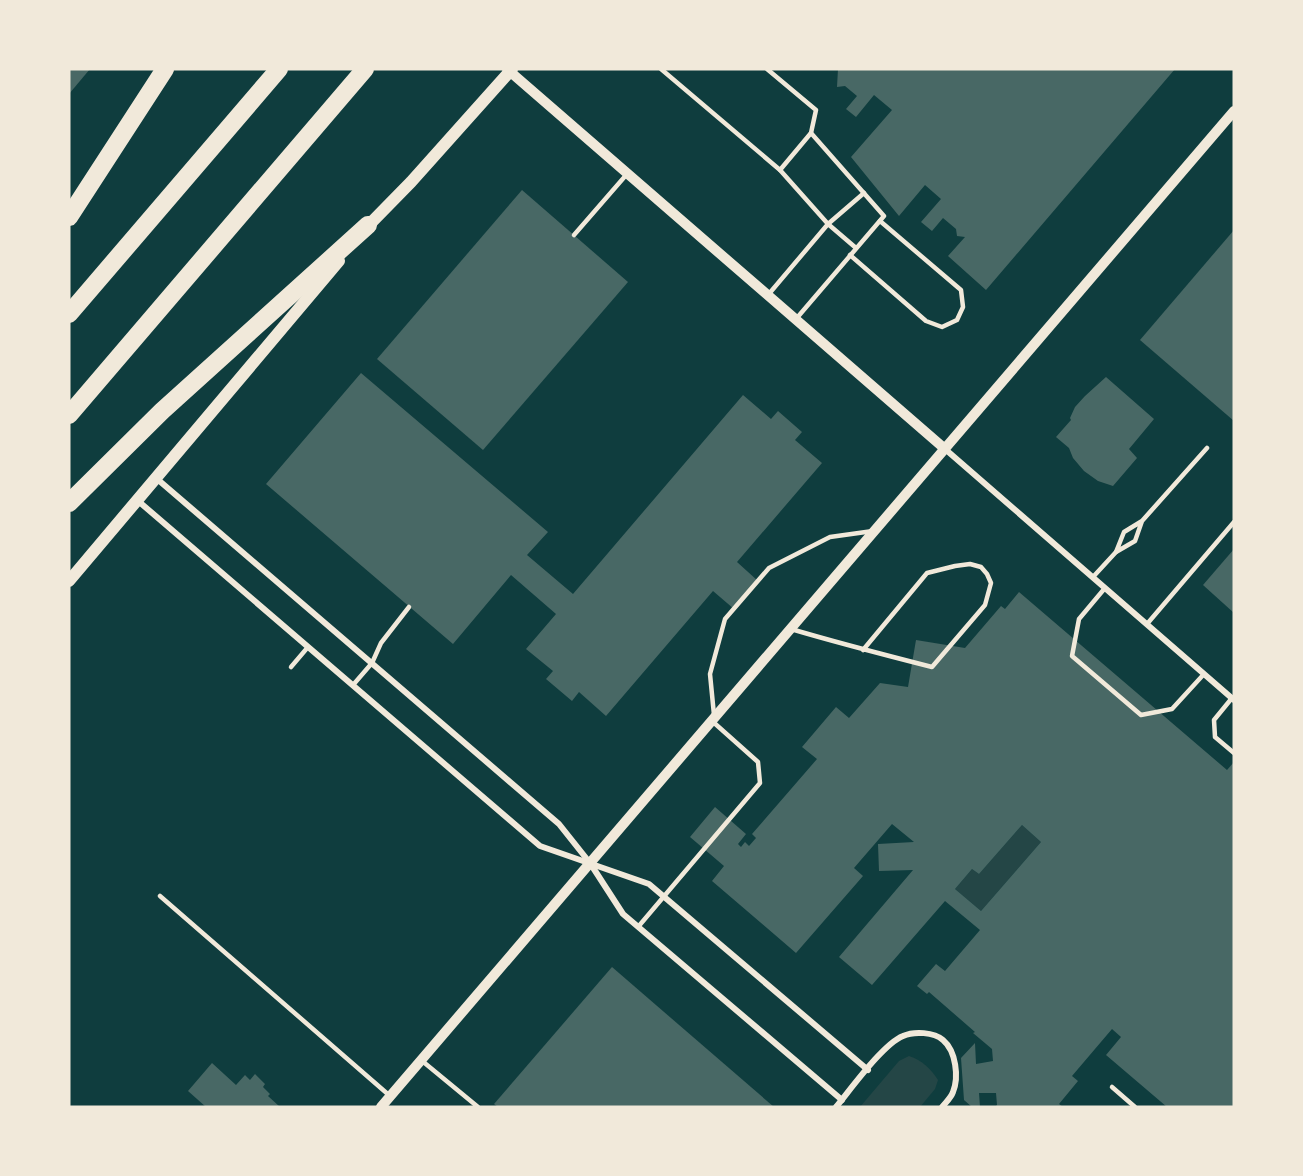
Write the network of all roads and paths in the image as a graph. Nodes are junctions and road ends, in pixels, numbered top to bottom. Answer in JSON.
{"nodes":[{"id":1,"x":165,"y":69,"type":"edge"},
{"id":2,"x":279,"y":69,"type":"edge"},
{"id":3,"x":365,"y":69,"type":"edge"},
{"id":4,"x":661,"y":69,"type":"edge"},
{"id":5,"x":767,"y":69,"type":"edge"},
{"id":6,"x":510,"y":70,"type":"edge"},
{"id":7,"x":1234,"y":111,"type":"edge"},
{"id":8,"x":811,"y":133,"type":"junction"},
{"id":9,"x":780,"y":170,"type":"junction"},
{"id":10,"x":627,"y":173,"type":"junction"},
{"id":11,"x":864,"y":193,"type":"junction"},
{"id":12,"x":69,"y":217,"type":"edge"},
{"id":13,"x":880,"y":221,"type":"junction"},
{"id":14,"x":828,"y":224,"type":"junction"},
{"id":15,"x":368,"y":225,"type":"junction"},
{"id":16,"x":574,"y":235,"type":"dead end"},
{"id":17,"x":856,"y":248,"type":"junction"},
{"id":18,"x":850,"y":255,"type":"junction"},
{"id":19,"x":768,"y":295,"type":"junction"},
{"id":20,"x":69,"y":314,"type":"edge"},
{"id":21,"x":796,"y":319,"type":"junction"},
{"id":22,"x":69,"y":415,"type":"edge"},
{"id":23,"x":1207,"y":448,"type":"dead end"},
{"id":24,"x":945,"y":449,"type":"junction"},
{"id":25,"x":155,"y":478,"type":"junction"},
{"id":26,"x":137,"y":499,"type":"junction"},
{"id":27,"x":69,"y":503,"type":"edge"},
{"id":28,"x":1142,"y":521,"type":"junction"},
{"id":29,"x":1234,"y":522,"type":"edge"},
{"id":30,"x":875,"y":530,"type":"junction"},
{"id":31,"x":1116,"y":552,"type":"junction"},
{"id":32,"x":1093,"y":577,"type":"junction"},
{"id":33,"x":69,"y":581,"type":"edge"},
{"id":34,"x":1105,"y":588,"type":"junction"},
{"id":35,"x":410,"y":606,"type":"dead end"},
{"id":36,"x":1147,"y":624,"type":"junction"},
{"id":37,"x":791,"y":629,"type":"junction"},
{"id":38,"x":308,"y":646,"type":"junction"},
{"id":39,"x":864,"y":650,"type":"junction"},
{"id":40,"x":372,"y":663,"type":"junction"},
{"id":41,"x":291,"y":667,"type":"dead end"},
{"id":42,"x":1204,"y":674,"type":"junction"},
{"id":43,"x":353,"y":685,"type":"junction"},
{"id":44,"x":1233,"y":699,"type":"edge"},
{"id":45,"x":713,"y":719,"type":"junction"},
{"id":46,"x":1234,"y":753,"type":"edge"},
{"id":47,"x":590,"y":863,"type":"junction"},
{"id":48,"x":160,"y":896,"type":"dead end"},
{"id":49,"x":664,"y":896,"type":"junction"},
{"id":50,"x":638,"y":927,"type":"junction"},
{"id":51,"x":421,"y":1060,"type":"junction"},
{"id":52,"x":868,"y":1070,"type":"junction"},
{"id":53,"x":1112,"y":1087,"type":"dead end"},
{"id":54,"x":390,"y":1096,"type":"junction"},
{"id":55,"x":842,"y":1100,"type":"junction"},
{"id":56,"x":381,"y":1107,"type":"edge"},
{"id":57,"x":478,"y":1107,"type":"edge"},
{"id":58,"x":836,"y":1107,"type":"edge"},
{"id":59,"x":942,"y":1107,"type":"edge"},
{"id":60,"x":1135,"y":1107,"type":"edge"}],
"edges":[{"from":1,"to":12,"type":"highway"},
{"from":2,"to":20,"type":"highway"},
{"from":3,"to":22,"type":"highway"},
{"from":4,"to":9,"type":"lane"},
{"from":5,"to":8,"type":"lane"},
{"from":6,"to":10,"type":"street"},
{"from":6,"to":15,"type":"main road"},
{"from":7,"to":24,"type":"street"},
{"from":8,"to":9,"type":"lane"},
{"from":8,"to":11,"type":"lane"},
{"from":9,"to":14,"type":"lane"},
{"from":10,"to":16,"type":"lane"},
{"from":10,"to":19,"type":"street"},
{"from":11,"to":13,"type":"lane"},
{"from":11,"to":14,"type":"lane"},
{"from":13,"to":17,"type":"lane"},
{"from":13,"to":18,"type":"lane"},
{"from":14,"to":17,"type":"lane"},
{"from":14,"to":19,"type":"lane"},
{"from":15,"to":25,"type":"main road"},
{"from":15,"to":27,"type":"highway"},
{"from":17,"to":18,"type":"lane"},
{"from":18,"to":21,"type":"lane"},
{"from":19,"to":21,"type":"street"},
{"from":21,"to":24,"type":"street"},
{"from":23,"to":28,"type":"lane"},
{"from":24,"to":30,"type":"street"},
{"from":24,"to":32,"type":"street"},
{"from":25,"to":26,"type":"main road"},
{"from":25,"to":40,"type":"street"},
{"from":26,"to":33,"type":"main road"},
{"from":26,"to":38,"type":"street"},
{"from":28,"to":31,"type":"lane"},
{"from":28,"to":31,"type":"lane"},
{"from":29,"to":36,"type":"lane"},
{"from":30,"to":37,"type":"street"},
{"from":30,"to":45,"type":"lane"},
{"from":31,"to":32,"type":"lane"},
{"from":32,"to":34,"type":"street"},
{"from":34,"to":36,"type":"street"},
{"from":34,"to":42,"type":"lane"},
{"from":35,"to":40,"type":"lane"},
{"from":36,"to":42,"type":"street"},
{"from":37,"to":39,"type":"lane"},
{"from":37,"to":45,"type":"street"},
{"from":38,"to":41,"type":"lane"},
{"from":38,"to":43,"type":"street"},
{"from":39,"to":39,"type":"lane"},
{"from":40,"to":43,"type":"lane"},
{"from":40,"to":47,"type":"street"},
{"from":42,"to":44,"type":"street"},
{"from":43,"to":47,"type":"street"},
{"from":44,"to":46,"type":"lane"},
{"from":45,"to":47,"type":"street"},
{"from":45,"to":49,"type":"lane"},
{"from":47,"to":49,"type":"street"},
{"from":47,"to":50,"type":"street"},
{"from":47,"to":51,"type":"street"},
{"from":48,"to":54,"type":"lane"},
{"from":49,"to":50,"type":"lane"},
{"from":49,"to":52,"type":"street"},
{"from":50,"to":55,"type":"street"},
{"from":51,"to":54,"type":"street"},
{"from":51,"to":57,"type":"lane"},
{"from":52,"to":55,"type":"street"},
{"from":52,"to":59,"type":"street"},
{"from":53,"to":60,"type":"lane"},
{"from":54,"to":56,"type":"street"},
{"from":55,"to":58,"type":"street"}]}
